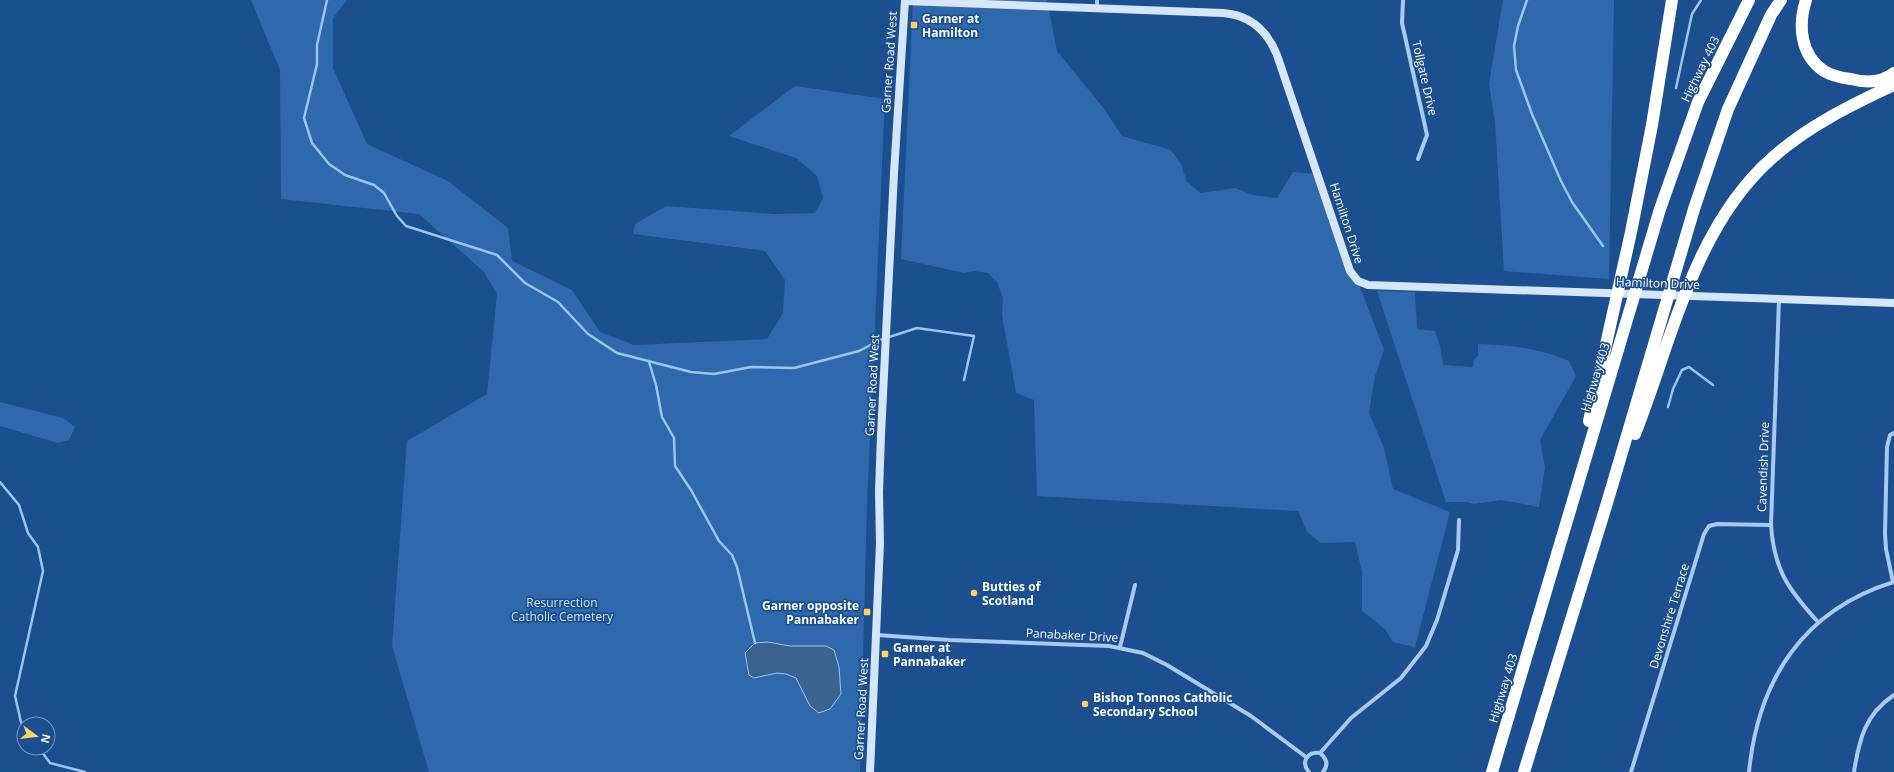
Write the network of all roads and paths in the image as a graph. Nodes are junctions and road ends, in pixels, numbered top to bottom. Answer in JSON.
{"nodes":[{"id":1,"x":1403,"y":0,"type":"edge"},
{"id":2,"x":1672,"y":0,"type":"edge"},
{"id":3,"x":1750,"y":0,"type":"edge"},
{"id":4,"x":1781,"y":0,"type":"edge"},
{"id":5,"x":1806,"y":0,"type":"edge"},
{"id":6,"x":905,"y":1,"type":"edge"},
{"id":7,"x":1097,"y":4,"type":"edge"},
{"id":8,"x":1894,"y":72,"type":"edge"},
{"id":9,"x":1894,"y":85,"type":"edge"},
{"id":10,"x":1418,"y":158,"type":"dead end"},
{"id":11,"x":1779,"y":298,"type":"junction"},
{"id":12,"x":1894,"y":303,"type":"edge"},
{"id":13,"x":1894,"y":433,"type":"edge"},
{"id":14,"x":1607,"y":503,"type":"junction"},
{"id":15,"x":1571,"y":507,"type":"junction"},
{"id":16,"x":1459,"y":520,"type":"dead end"},
{"id":17,"x":1771,"y":525,"type":"junction"},
{"id":18,"x":1894,"y":582,"type":"edge"},
{"id":19,"x":1135,"y":585,"type":"dead end"},
{"id":20,"x":1818,"y":622,"type":"junction"},
{"id":21,"x":876,"y":635,"type":"junction"},
{"id":22,"x":1120,"y":647,"type":"junction"},
{"id":23,"x":1894,"y":695,"type":"edge"},
{"id":24,"x":1320,"y":753,"type":"junction"},
{"id":25,"x":1306,"y":757,"type":"junction"},
{"id":26,"x":870,"y":772,"type":"edge"},
{"id":27,"x":1309,"y":772,"type":"edge"},
{"id":28,"x":1322,"y":772,"type":"edge"},
{"id":29,"x":1492,"y":772,"type":"edge"},
{"id":30,"x":1524,"y":772,"type":"edge"},
{"id":31,"x":1631,"y":772,"type":"edge"},
{"id":32,"x":1749,"y":772,"type":"edge"},
{"id":33,"x":1854,"y":772,"type":"edge"}],
"edges":[{"from":1,"to":10,"type":"street","name":"Tollgate Drive"},
{"from":2,"to":15,"type":"highway"},
{"from":3,"to":15,"type":"highway","name":"Highway 403"},
{"from":4,"to":14,"type":"highway"},
{"from":5,"to":8,"type":"highway"},
{"from":6,"to":7,"type":"street","name":"Hamilton Drive"},
{"from":6,"to":21,"type":"street","name":"Garner Road West"},
{"from":7,"to":11,"type":"street","name":"Hamilton Drive"},
{"from":9,"to":14,"type":"highway"},
{"from":11,"to":12,"type":"street","name":"Hamilton Drive"},
{"from":11,"to":17,"type":"street","name":"Cavendish Drive"},
{"from":13,"to":18,"type":"street"},
{"from":14,"to":30,"type":"highway"},
{"from":15,"to":29,"type":"highway","name":"Highway 403"},
{"from":16,"to":24,"type":"street"},
{"from":17,"to":20,"type":"street","name":"Cavendish Drive"},
{"from":17,"to":31,"type":"street","name":"Devonshire Terrace"},
{"from":18,"to":20,"type":"street"},
{"from":19,"to":22,"type":"street"},
{"from":20,"to":32,"type":"street"},
{"from":21,"to":22,"type":"street","name":"Panabaker Drive"},
{"from":21,"to":26,"type":"street","name":"Garner Road West"},
{"from":22,"to":25,"type":"street","name":"Panabaker Drive"},
{"from":23,"to":33,"type":"street"},
{"from":24,"to":25,"type":"street"},
{"from":24,"to":28,"type":"street"},
{"from":25,"to":27,"type":"street"}]}
